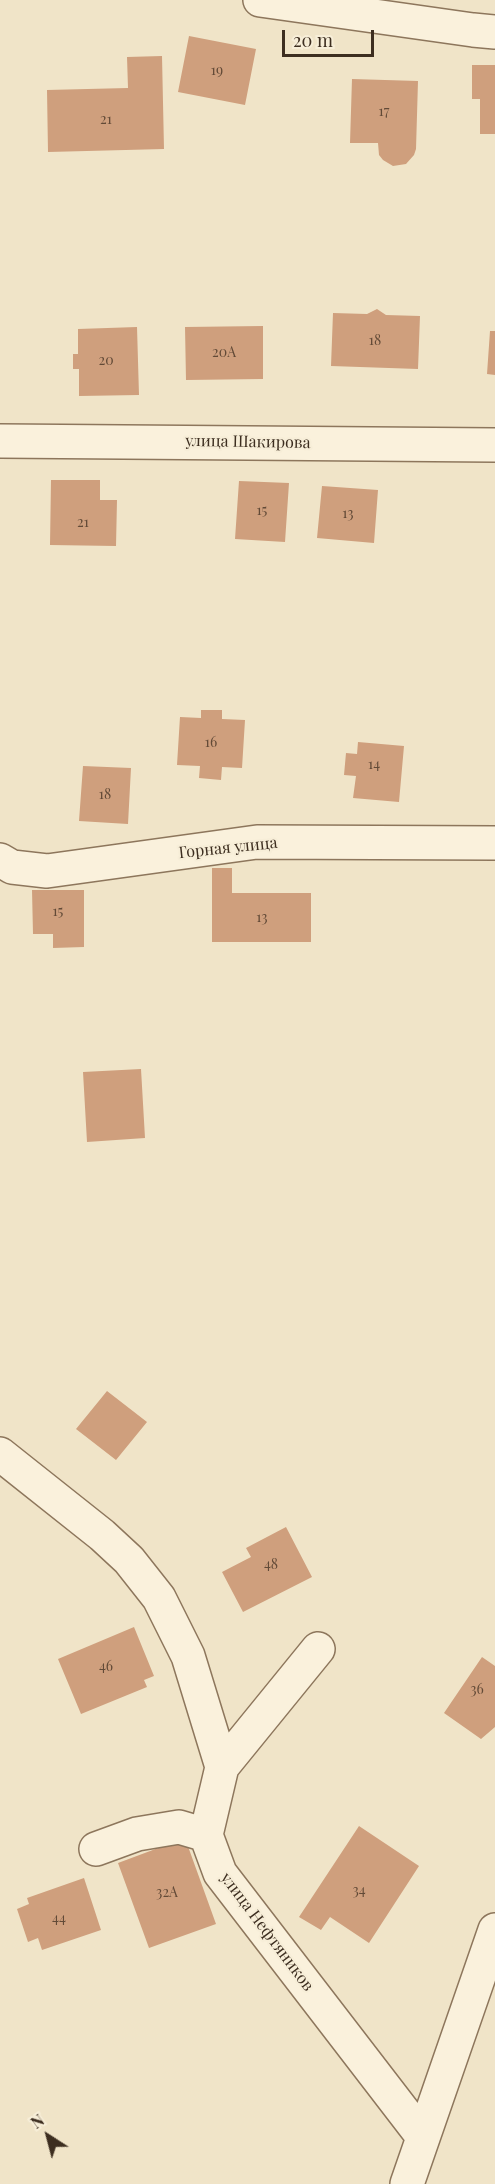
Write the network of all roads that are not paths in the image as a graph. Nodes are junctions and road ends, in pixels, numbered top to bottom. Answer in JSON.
{"nodes":[{"id":1,"x":260,"y":0,"type":"edge"},
{"id":2,"x":495,"y":32,"type":"edge"},
{"id":3,"x":0,"y":441,"type":"edge"},
{"id":4,"x":495,"y":445,"type":"edge"},
{"id":5,"x":495,"y":843,"type":"edge"},
{"id":6,"x":0,"y":860,"type":"edge"},
{"id":7,"x":0,"y":1454,"type":"edge"},
{"id":8,"x":318,"y":1649,"type":"dead end"},
{"id":9,"x":222,"y":1767,"type":"junction"},
{"id":10,"x":206,"y":1835,"type":"junction"},
{"id":11,"x":96,"y":1849,"type":"dead end"},
{"id":12,"x":495,"y":1930,"type":"edge"},
{"id":13,"x":423,"y":2137,"type":"junction"},
{"id":14,"x":406,"y":2184,"type":"edge"}],
"edges":[{"from":1,"to":2,"type":"street"},
{"from":3,"to":4,"type":"street","name":"улица Шакирова"},
{"from":5,"to":6,"type":"street","name":"Горная улица"},
{"from":7,"to":9,"type":"street"},
{"from":8,"to":9,"type":"street"},
{"from":9,"to":10,"type":"street"},
{"from":10,"to":11,"type":"street"},
{"from":10,"to":13,"type":"street","name":"улица Нефтяников"},
{"from":12,"to":13,"type":"street"},
{"from":13,"to":14,"type":"street"}]}
